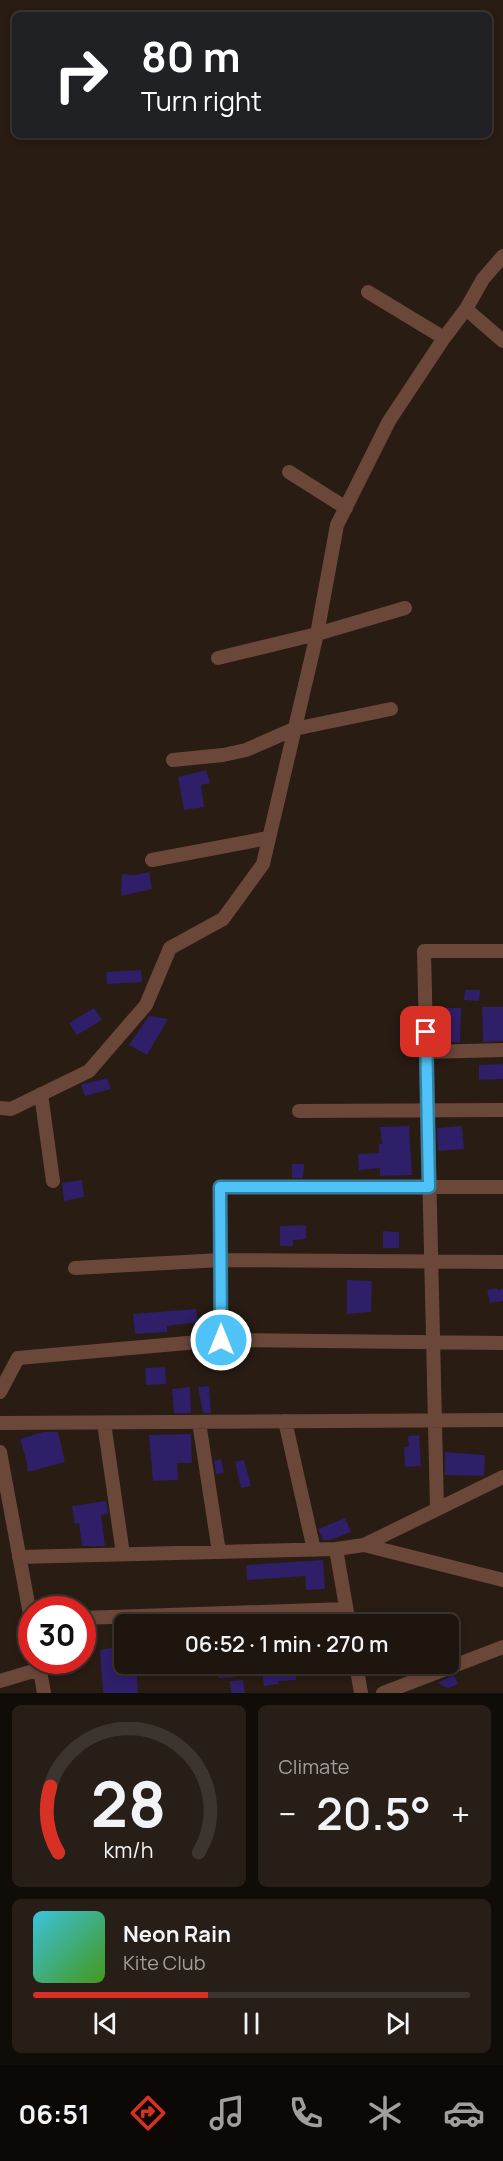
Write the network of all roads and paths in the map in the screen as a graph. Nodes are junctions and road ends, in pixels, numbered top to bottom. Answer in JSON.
{"nodes":[{"id":1,"x":503,"y":256,"type":"edge"},
{"id":2,"x":368,"y":292,"type":"dead end"},
{"id":3,"x":466,"y":309,"type":"junction"},
{"id":4,"x":444,"y":339,"type":"junction"},
{"id":5,"x":503,"y":341,"type":"edge"},
{"id":6,"x":289,"y":472,"type":"dead end"},
{"id":7,"x":346,"y":508,"type":"junction"},
{"id":8,"x":405,"y":608,"type":"dead end"},
{"id":9,"x":317,"y":634,"type":"junction"},
{"id":10,"x":218,"y":658,"type":"dead end"},
{"id":11,"x":391,"y":709,"type":"dead end"},
{"id":12,"x":294,"y":729,"type":"junction"},
{"id":13,"x":173,"y":760,"type":"dead end"},
{"id":14,"x":268,"y":838,"type":"junction"},
{"id":15,"x":152,"y":860,"type":"dead end"},
{"id":16,"x":503,"y":951,"type":"edge"},
{"id":17,"x":503,"y":1050,"type":"edge"},
{"id":18,"x":426,"y":1052,"type":"junction"},
{"id":19,"x":41,"y":1094,"type":"junction"},
{"id":20,"x":0,"y":1108,"type":"edge"},
{"id":21,"x":428,"y":1110,"type":"junction"},
{"id":22,"x":503,"y":1110,"type":"edge"},
{"id":23,"x":299,"y":1111,"type":"dead end"},
{"id":24,"x":53,"y":1181,"type":"dead end"},
{"id":25,"x":429,"y":1187,"type":"junction"},
{"id":26,"x":503,"y":1187,"type":"edge"},
{"id":27,"x":221,"y":1260,"type":"junction"},
{"id":28,"x":431,"y":1261,"type":"junction"},
{"id":29,"x":503,"y":1262,"type":"edge"},
{"id":30,"x":75,"y":1268,"type":"dead end"},
{"id":31,"x":221,"y":1340,"type":"junction"},
{"id":32,"x":433,"y":1342,"type":"junction"},
{"id":33,"x":503,"y":1343,"type":"edge"},
{"id":34,"x":0,"y":1392,"type":"edge"},
{"id":35,"x":503,"y":1420,"type":"edge"},
{"id":36,"x":285,"y":1421,"type":"junction"},
{"id":37,"x":435,"y":1421,"type":"junction"},
{"id":38,"x":199,"y":1422,"type":"junction"},
{"id":39,"x":0,"y":1423,"type":"edge"},
{"id":40,"x":104,"y":1423,"type":"junction"},
{"id":41,"x":0,"y":1452,"type":"edge"},
{"id":42,"x":503,"y":1477,"type":"edge"},
{"id":43,"x":5,"y":1503,"type":"edge"},
{"id":44,"x":437,"y":1509,"type":"junction"},
{"id":45,"x":364,"y":1545,"type":"junction"},
{"id":46,"x":336,"y":1549,"type":"junction"},
{"id":47,"x":314,"y":1550,"type":"junction"},
{"id":48,"x":219,"y":1552,"type":"junction"},
{"id":49,"x":123,"y":1554,"type":"junction"},
{"id":50,"x":19,"y":1557,"type":"junction"},
{"id":51,"x":503,"y":1580,"type":"edge"},
{"id":52,"x":26,"y":1596,"type":"edge"},
{"id":53,"x":346,"y":1609,"type":"junction"},
{"id":54,"x":347,"y":1614,"type":"edge"},
{"id":55,"x":96,"y":1618,"type":"edge"},
{"id":56,"x":503,"y":1647,"type":"edge"},
{"id":57,"x":18,"y":1674,"type":"edge"},
{"id":58,"x":41,"y":1674,"type":"edge"},
{"id":59,"x":358,"y":1674,"type":"edge"},
{"id":60,"x":0,"y":1681,"type":"edge"},
{"id":61,"x":44,"y":1693,"type":"edge"},
{"id":62,"x":361,"y":1693,"type":"edge"},
{"id":63,"x":383,"y":1693,"type":"edge"}],
"edges":[{"from":1,"to":3,"type":"street"},
{"from":2,"to":4,"type":"street"},
{"from":3,"to":4,"type":"street"},
{"from":3,"to":5,"type":"street"},
{"from":4,"to":7,"type":"street"},
{"from":6,"to":7,"type":"street"},
{"from":7,"to":9,"type":"street"},
{"from":8,"to":9,"type":"street"},
{"from":9,"to":10,"type":"street"},
{"from":9,"to":12,"type":"street"},
{"from":11,"to":12,"type":"street"},
{"from":12,"to":13,"type":"street"},
{"from":12,"to":14,"type":"street"},
{"from":14,"to":15,"type":"street"},
{"from":14,"to":19,"type":"street"},
{"from":16,"to":18,"type":"street"},
{"from":17,"to":18,"type":"street"},
{"from":18,"to":21,"type":"street"},
{"from":19,"to":20,"type":"street"},
{"from":19,"to":24,"type":"street"},
{"from":21,"to":22,"type":"street"},
{"from":21,"to":23,"type":"street"},
{"from":21,"to":25,"type":"street"},
{"from":25,"to":26,"type":"street"},
{"from":25,"to":27,"type":"street"},
{"from":25,"to":28,"type":"street"},
{"from":27,"to":28,"type":"street"},
{"from":27,"to":30,"type":"street"},
{"from":27,"to":31,"type":"street"},
{"from":28,"to":29,"type":"street"},
{"from":28,"to":32,"type":"street"},
{"from":31,"to":32,"type":"street"},
{"from":31,"to":34,"type":"street"},
{"from":32,"to":33,"type":"street"},
{"from":32,"to":37,"type":"street"},
{"from":35,"to":37,"type":"street"},
{"from":36,"to":37,"type":"street"},
{"from":36,"to":38,"type":"street"},
{"from":36,"to":47,"type":"street"},
{"from":37,"to":44,"type":"street"},
{"from":38,"to":40,"type":"street"},
{"from":38,"to":48,"type":"street"},
{"from":39,"to":40,"type":"street"},
{"from":40,"to":49,"type":"street"},
{"from":41,"to":43,"type":"street"},
{"from":42,"to":44,"type":"street"},
{"from":43,"to":50,"type":"street"},
{"from":44,"to":45,"type":"street"},
{"from":45,"to":46,"type":"street"},
{"from":45,"to":51,"type":"street"},
{"from":46,"to":47,"type":"street"},
{"from":46,"to":53,"type":"street"},
{"from":47,"to":48,"type":"street"},
{"from":48,"to":49,"type":"street"},
{"from":49,"to":50,"type":"street"},
{"from":50,"to":52,"type":"street"},
{"from":53,"to":54,"type":"street"},
{"from":53,"to":55,"type":"street"},
{"from":56,"to":63,"type":"street"},
{"from":57,"to":60,"type":"street"},
{"from":58,"to":61,"type":"street"},
{"from":59,"to":62,"type":"street"}]}
